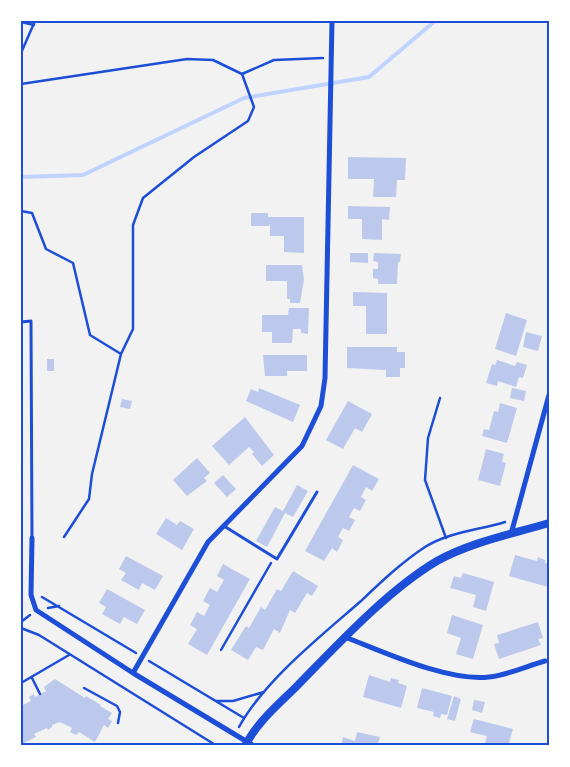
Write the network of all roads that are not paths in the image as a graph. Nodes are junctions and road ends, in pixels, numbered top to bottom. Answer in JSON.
{"nodes":[{"id":1,"x":332,"y":21,"type":"edge"},
{"id":2,"x":21,"y":322,"type":"edge"},
{"id":3,"x":549,"y":395,"type":"edge"},
{"id":4,"x":317,"y":492,"type":"dead end"},
{"id":5,"x":549,"y":522,"type":"edge"},
{"id":6,"x":223,"y":526,"type":"junction"},
{"id":7,"x":511,"y":534,"type":"junction"},
{"id":8,"x":32,"y":538,"type":"joint"},
{"id":9,"x":345,"y":637,"type":"junction"},
{"id":10,"x":545,"y":661,"type":"dead end"},
{"id":11,"x":133,"y":673,"type":"junction"},
{"id":12,"x":246,"y":744,"type":"edge"},
{"id":13,"x":254,"y":746,"type":"edge"}],
"edges":[{"from":1,"to":6,"type":"street"},
{"from":2,"to":8,"type":"lane"},
{"from":3,"to":7,"type":"street"},
{"from":4,"to":6,"type":"lane"},
{"from":5,"to":7,"type":"street"},
{"from":6,"to":11,"type":"street"},
{"from":7,"to":9,"type":"street"},
{"from":8,"to":11,"type":"street"},
{"from":9,"to":10,"type":"street"},
{"from":9,"to":12,"type":"street"},
{"from":11,"to":12,"type":"street"},
{"from":12,"to":13,"type":"street"}]}
